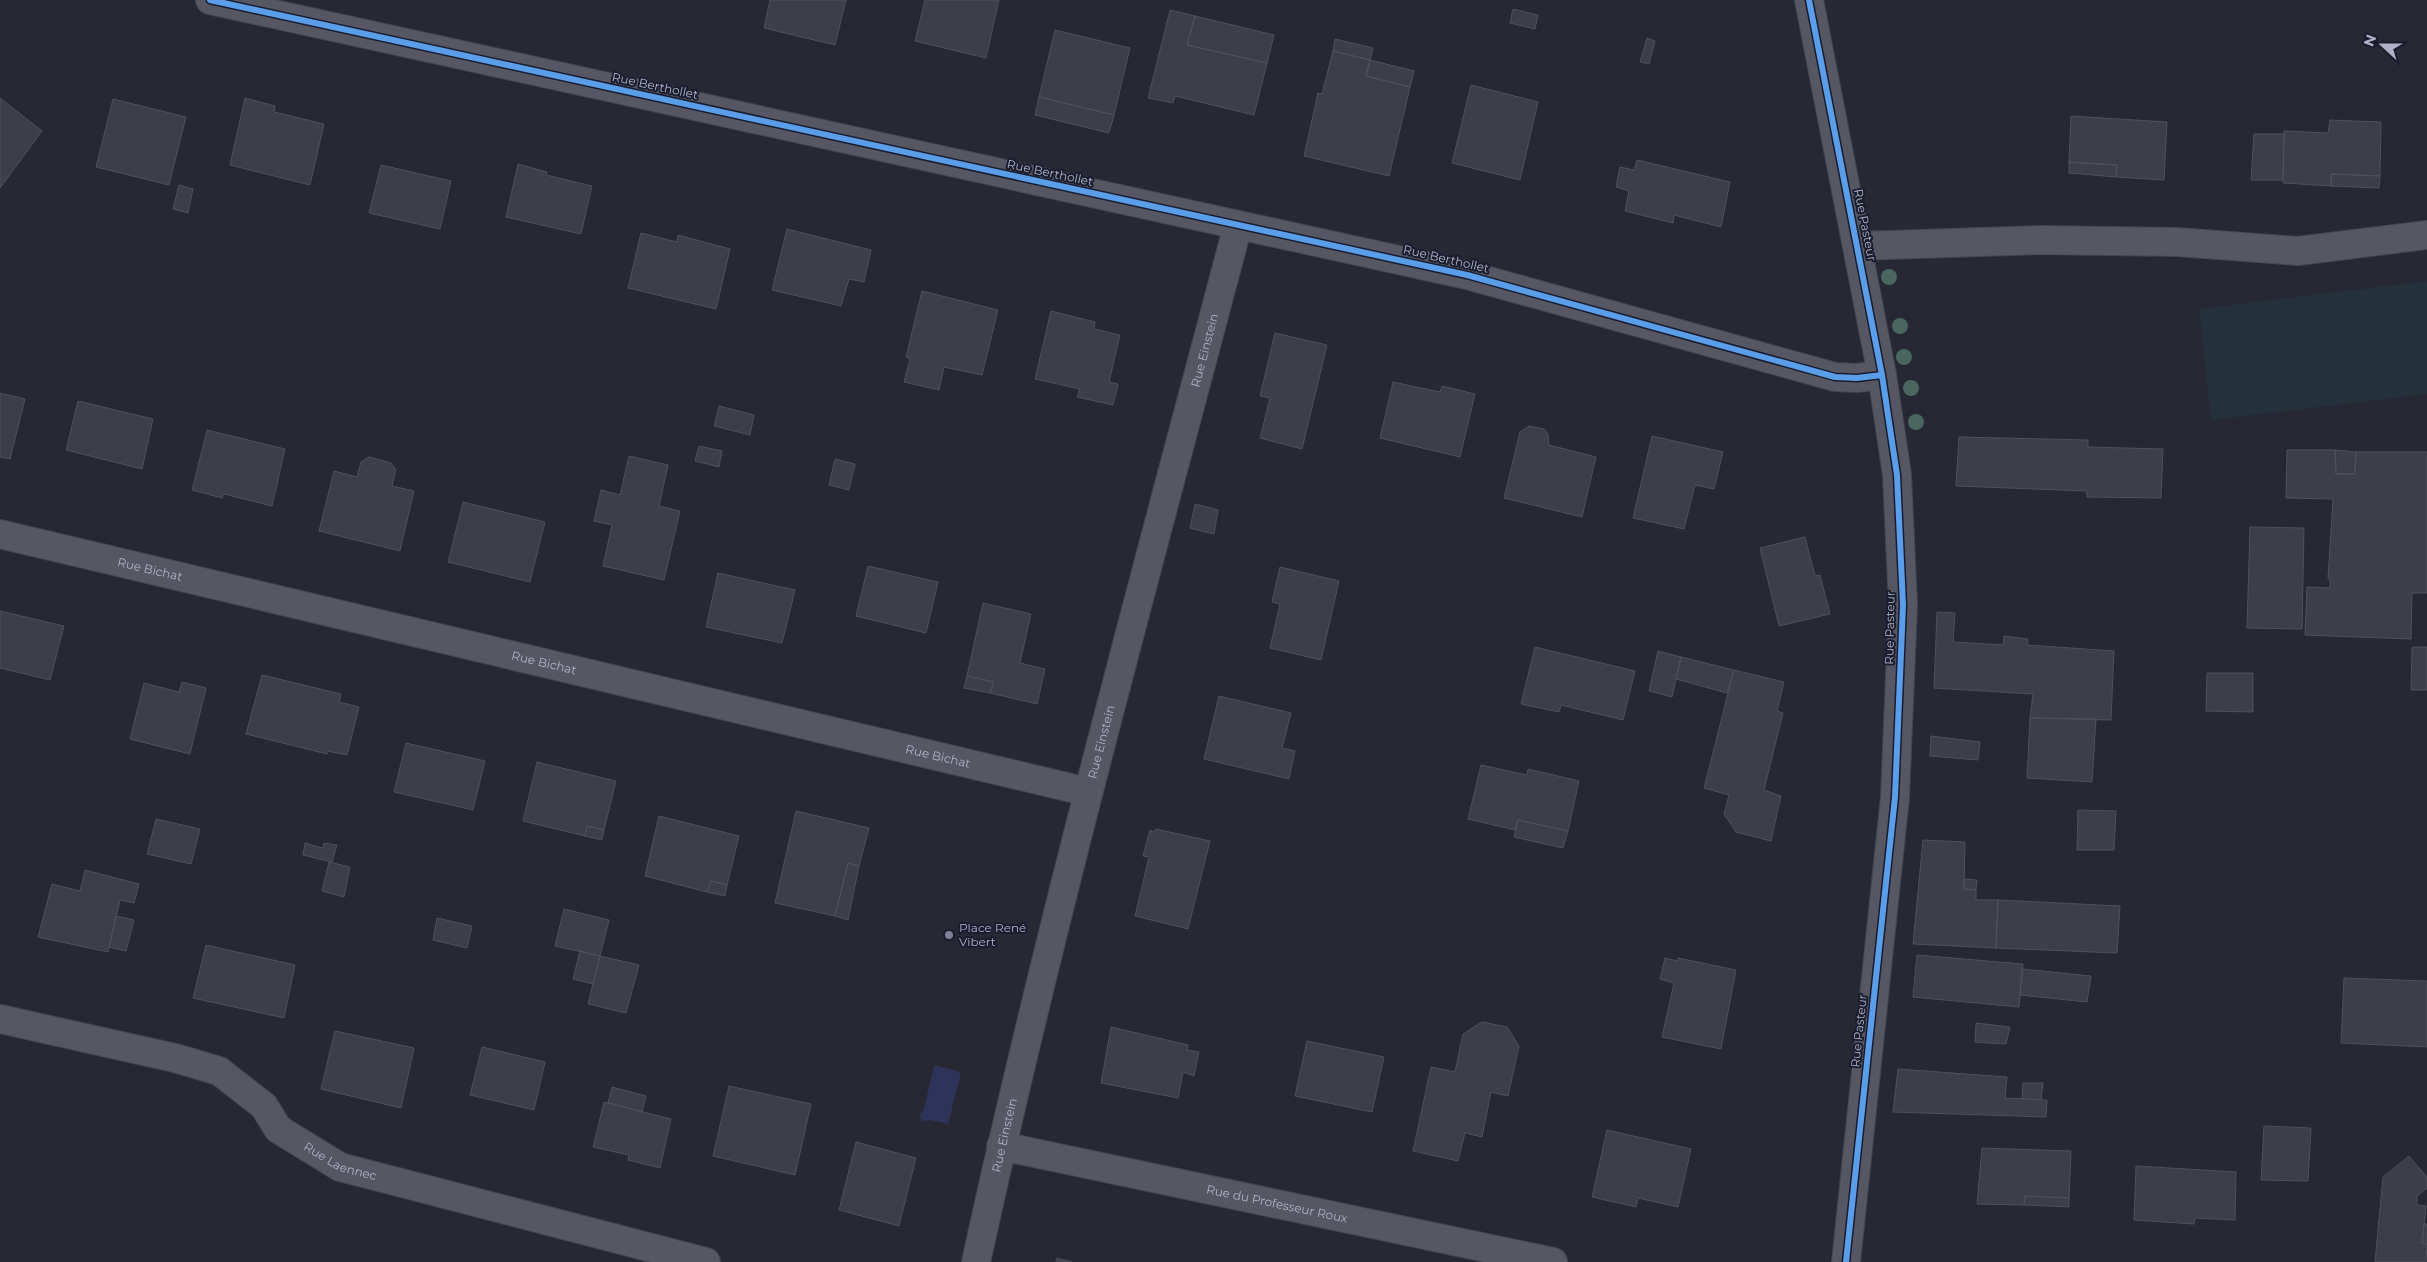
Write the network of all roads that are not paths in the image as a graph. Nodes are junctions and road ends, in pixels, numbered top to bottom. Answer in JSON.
{"nodes":[{"id":1,"x":210,"y":0,"type":"edge"},
{"id":2,"x":1809,"y":0,"type":"edge"},
{"id":3,"x":1238,"y":225,"type":"junction"},
{"id":4,"x":2427,"y":235,"type":"edge"},
{"id":5,"x":1858,"y":246,"type":"junction"},
{"id":6,"x":1882,"y":375,"type":"junction"},
{"id":7,"x":0,"y":534,"type":"edge"},
{"id":8,"x":1088,"y":792,"type":"junction"},
{"id":9,"x":0,"y":1019,"type":"edge"},
{"id":10,"x":1001,"y":1146,"type":"junction"},
{"id":11,"x":706,"y":1262,"type":"edge"},
{"id":12,"x":976,"y":1262,"type":"edge"},
{"id":13,"x":1553,"y":1262,"type":"edge"},
{"id":14,"x":1846,"y":1262,"type":"edge"}],
"edges":[{"from":1,"to":3,"type":"street","name":"Rue Berthollet"},
{"from":2,"to":5,"type":"street","name":"Rue Pasteur"},
{"from":3,"to":6,"type":"street","name":"Rue Berthollet"},
{"from":3,"to":8,"type":"street","name":"Rue Einstein"},
{"from":4,"to":5,"type":"street"},
{"from":5,"to":6,"type":"street","name":"Rue Pasteur"},
{"from":6,"to":14,"type":"street","name":"Rue Pasteur"},
{"from":7,"to":8,"type":"street","name":"Rue Bichat"},
{"from":8,"to":10,"type":"street","name":"Rue Einstein"},
{"from":9,"to":11,"type":"street","name":"Rue Laennec"},
{"from":10,"to":12,"type":"street","name":"Rue Einstein"},
{"from":10,"to":13,"type":"street","name":"Rue du Professeur Roux"}]}
